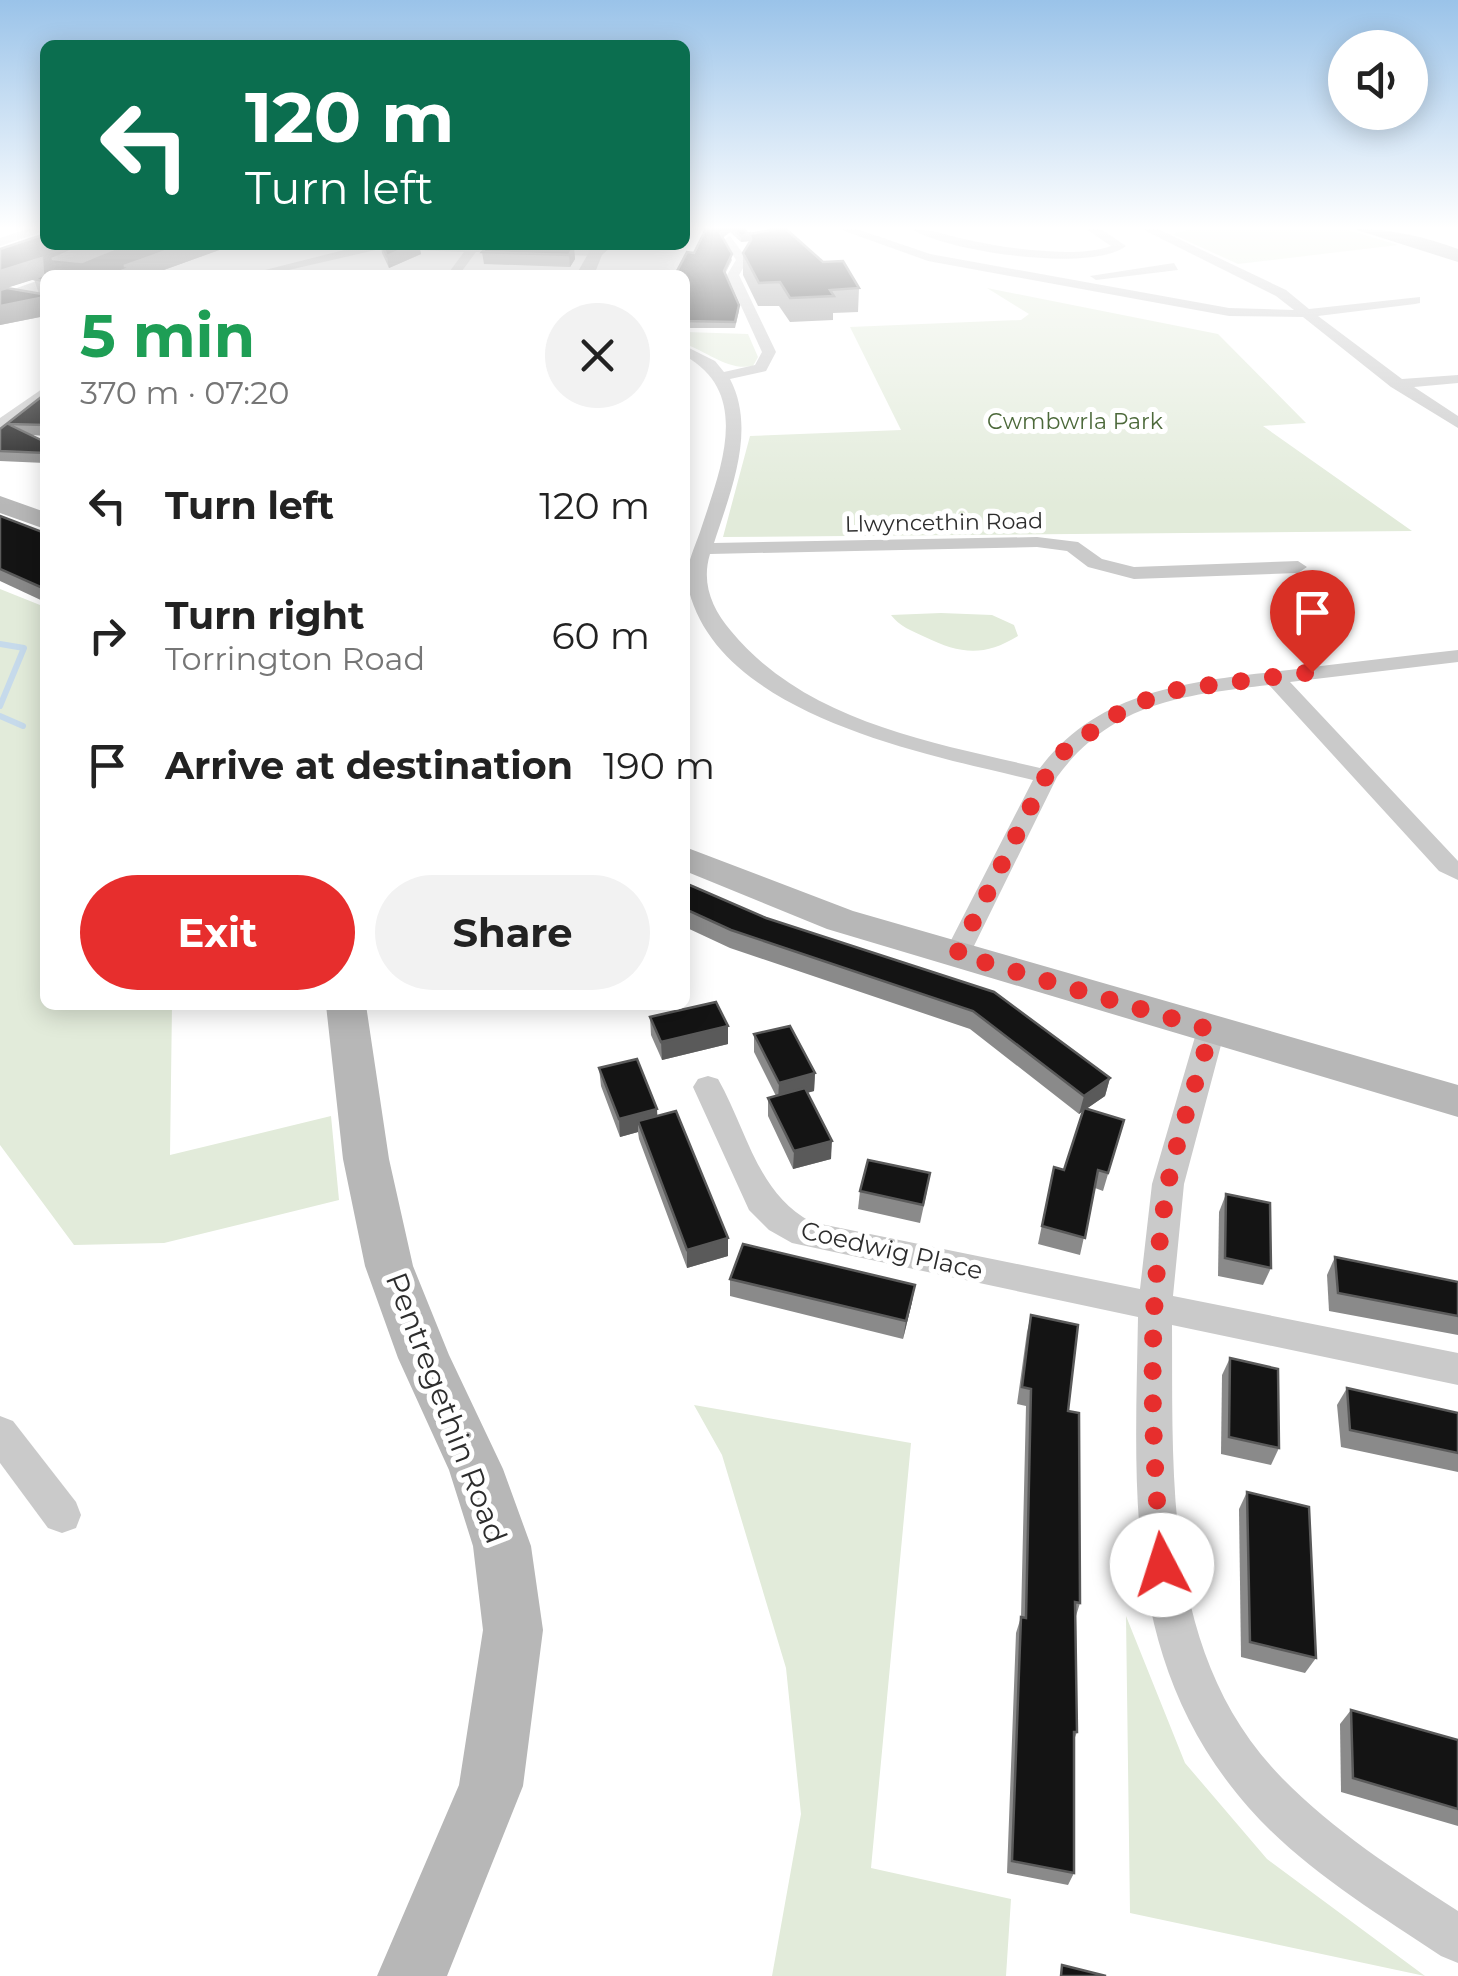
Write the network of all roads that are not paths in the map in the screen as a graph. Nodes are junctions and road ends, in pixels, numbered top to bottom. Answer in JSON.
{"nodes":[{"id":1,"x":755,"y":321,"type":"edge"},
{"id":2,"x":1319,"y":321,"type":"edge"},
{"id":3,"x":690,"y":352,"type":"edge"},
{"id":4,"x":724,"y":376,"type":"junction"},
{"id":5,"x":1458,"y":379,"type":"edge"},
{"id":6,"x":1396,"y":384,"type":"junction"},
{"id":7,"x":40,"y":396,"type":"edge"},
{"id":8,"x":1458,"y":423,"type":"edge"},
{"id":9,"x":0,"y":425,"type":"edge"},
{"id":10,"x":0,"y":504,"type":"edge"},
{"id":11,"x":40,"y":519,"type":"edge"},
{"id":12,"x":703,"y":549,"type":"junction"},
{"id":13,"x":1298,"y":568,"type":"dead end"},
{"id":14,"x":1458,"y":656,"type":"edge"},
{"id":15,"x":1273,"y":676,"type":"junction"},
{"id":16,"x":1046,"y":776,"type":"junction"},
{"id":17,"x":690,"y":860,"type":"edge"},
{"id":18,"x":1458,"y":872,"type":"edge"},
{"id":19,"x":957,"y":954,"type":"junction"},
{"id":20,"x":347,"y":1010,"type":"edge"},
{"id":21,"x":1211,"y":1030,"type":"junction"},
{"id":22,"x":708,"y":1087,"type":"dead end"},
{"id":23,"x":1458,"y":1101,"type":"edge"},
{"id":24,"x":1155,"y":1309,"type":"junction"},
{"id":25,"x":1458,"y":1369,"type":"edge"},
{"id":26,"x":0,"y":1433,"type":"edge"},
{"id":27,"x":62,"y":1515,"type":"dead end"},
{"id":28,"x":1458,"y":1939,"type":"edge"},
{"id":29,"x":412,"y":1976,"type":"edge"}],
"edges":[{"from":1,"to":4,"type":"street"},
{"from":2,"to":6,"type":"street"},
{"from":3,"to":4,"type":"street"},
{"from":4,"to":12,"type":"street"},
{"from":5,"to":6,"type":"street"},
{"from":6,"to":8,"type":"street"},
{"from":7,"to":9,"type":"street"},
{"from":10,"to":11,"type":"street"},
{"from":12,"to":13,"type":"street","name":"Llwyncethin Road"},
{"from":12,"to":16,"type":"street"},
{"from":14,"to":15,"type":"street"},
{"from":15,"to":16,"type":"street"},
{"from":15,"to":18,"type":"street"},
{"from":16,"to":19,"type":"street"},
{"from":17,"to":19,"type":"street"},
{"from":19,"to":21,"type":"street"},
{"from":20,"to":29,"type":"street","name":"Pentregethin Road"},
{"from":21,"to":23,"type":"street"},
{"from":21,"to":24,"type":"street"},
{"from":22,"to":24,"type":"street","name":"Coedwig Place"},
{"from":24,"to":25,"type":"street","name":"Coedwig Place"},
{"from":24,"to":28,"type":"street"},
{"from":26,"to":27,"type":"street"}]}
